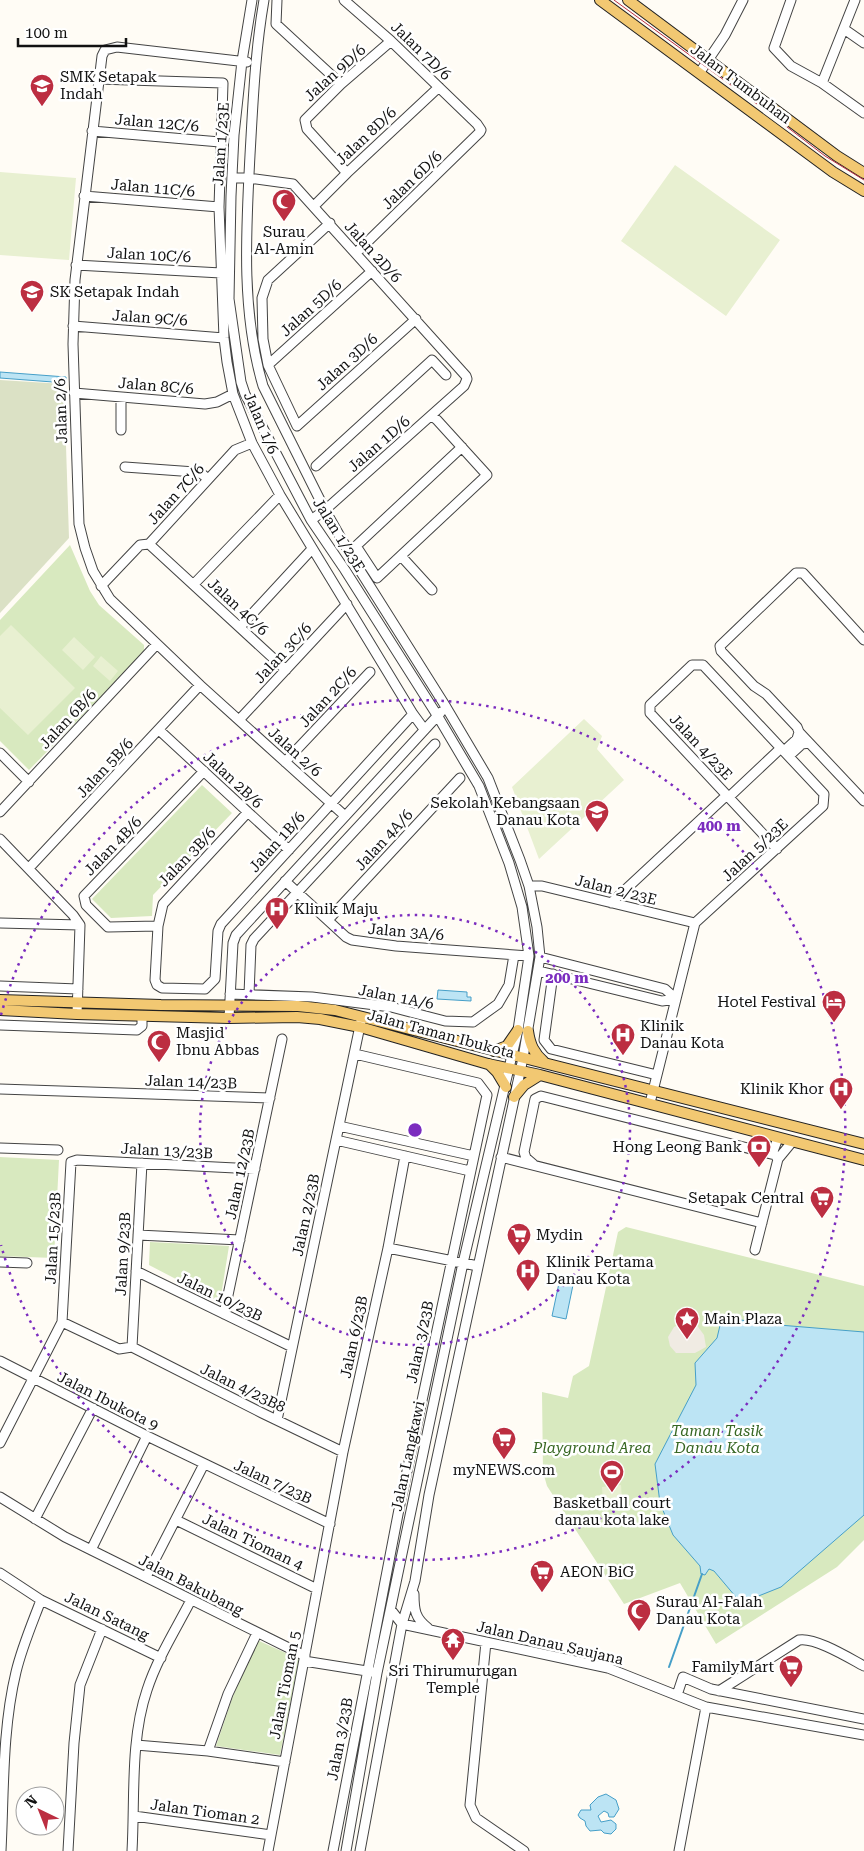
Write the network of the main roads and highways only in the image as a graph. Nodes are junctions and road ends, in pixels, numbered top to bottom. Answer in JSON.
{"nodes":[{"id":1,"x":600,"y":0,"type":"edge"},
{"id":2,"x":628,"y":0,"type":"edge"},
{"id":3,"x":684,"y":41,"type":"junction"},
{"id":4,"x":674,"y":54,"type":"junction"},
{"id":5,"x":729,"y":74,"type":"junction"},
{"id":6,"x":719,"y":87,"type":"junction"},
{"id":7,"x":862,"y":173,"type":"edge"},
{"id":8,"x":863,"y":189,"type":"edge"},
{"id":9,"x":0,"y":1000,"type":"edge"},
{"id":10,"x":0,"y":1010,"type":"edge"},
{"id":11,"x":493,"y":1051,"type":"junction"},
{"id":12,"x":545,"y":1063,"type":"junction"},
{"id":13,"x":488,"y":1064,"type":"junction"},
{"id":14,"x":540,"y":1075,"type":"junction"},
{"id":15,"x":506,"y":1087,"type":"road end"},
{"id":16,"x":514,"y":1097,"type":"road end"},
{"id":17,"x":864,"y":1144,"type":"edge"},
{"id":18,"x":864,"y":1160,"type":"edge"}],
"edges":[{"from":1,"to":4,"type":"main road","name":"Jalan Tumbuhan"},
{"from":2,"to":3,"type":"main road","name":"Jalan Tumbuhan"},
{"from":3,"to":4,"type":"main road"},
{"from":3,"to":5,"type":"main road","name":"Jalan Tumbuhan"},
{"from":4,"to":6,"type":"main road","name":"Jalan Tumbuhan"},
{"from":5,"to":6,"type":"main road"},
{"from":5,"to":7,"type":"main road","name":"Jalan Tumbuhan"},
{"from":6,"to":8,"type":"main road","name":"Jalan Tumbuhan"},
{"from":9,"to":11,"type":"main road","name":"Jalan Taman Ibukota"},
{"from":10,"to":13,"type":"main road","name":"Jalan Taman Ibukota"},
{"from":11,"to":12,"type":"main road","name":"Jalan Taman Ibukota"},
{"from":11,"to":12,"type":"main road"},
{"from":12,"to":17,"type":"main road","name":"Jalan Taman Ibukota"},
{"from":13,"to":14,"type":"main road","name":"Jalan Taman Ibukota"},
{"from":13,"to":15,"type":"main road"},
{"from":14,"to":16,"type":"main road"},
{"from":14,"to":18,"type":"main road","name":"Jalan Taman Ibukota"}]}
